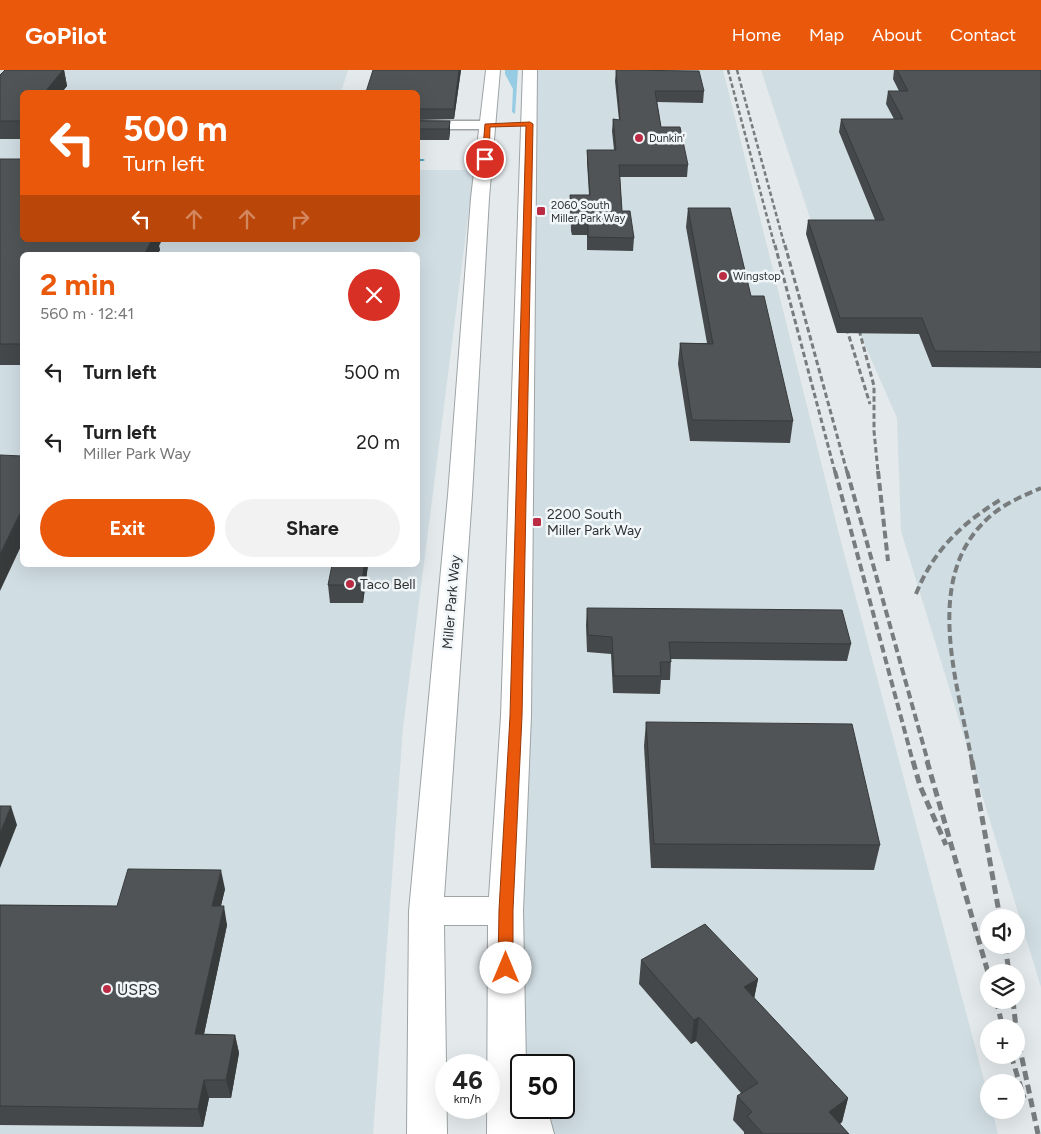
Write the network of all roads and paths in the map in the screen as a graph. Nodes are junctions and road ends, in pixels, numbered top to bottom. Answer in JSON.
{"nodes":[{"id":1,"x":493,"y":70,"type":"edge"},
{"id":2,"x":530,"y":70,"type":"edge"},
{"id":3,"x":508,"y":124,"type":"junction"},
{"id":4,"x":420,"y":125,"type":"edge"},
{"id":5,"x":506,"y":910,"type":"junction"},
{"id":6,"x":426,"y":911,"type":"junction"},
{"id":7,"x":506,"y":1024,"type":"junction"},
{"id":8,"x":513,"y":1054,"type":"edge"},
{"id":9,"x":427,"y":1089,"type":"junction"},
{"id":10,"x":530,"y":1119,"type":"edge"},
{"id":11,"x":416,"y":1134,"type":"edge"},
{"id":12,"x":427,"y":1134,"type":"edge"},
{"id":13,"x":507,"y":1134,"type":"edge"},
{"id":14,"x":534,"y":1134,"type":"edge"}],
"edges":[{"from":1,"to":3,"type":"main road","name":"Miller Park Way"},
{"from":2,"to":3,"type":"main road","name":"Miller Park Way"},
{"from":3,"to":4,"type":"street"},
{"from":3,"to":5,"type":"main road","name":"Miller Park Way"},
{"from":3,"to":6,"type":"main road","name":"Miller Park Way"},
{"from":5,"to":6,"type":"main road"},
{"from":5,"to":7,"type":"main road","name":"Miller Park Way"},
{"from":6,"to":9,"type":"main road","name":"Miller Park Way"},
{"from":7,"to":8,"type":"main road"},
{"from":7,"to":13,"type":"main road","name":"Miller Park Way"},
{"from":9,"to":11,"type":"main road"},
{"from":9,"to":12,"type":"main road","name":"Miller Park Way"},
{"from":10,"to":14,"type":"main road"}]}
